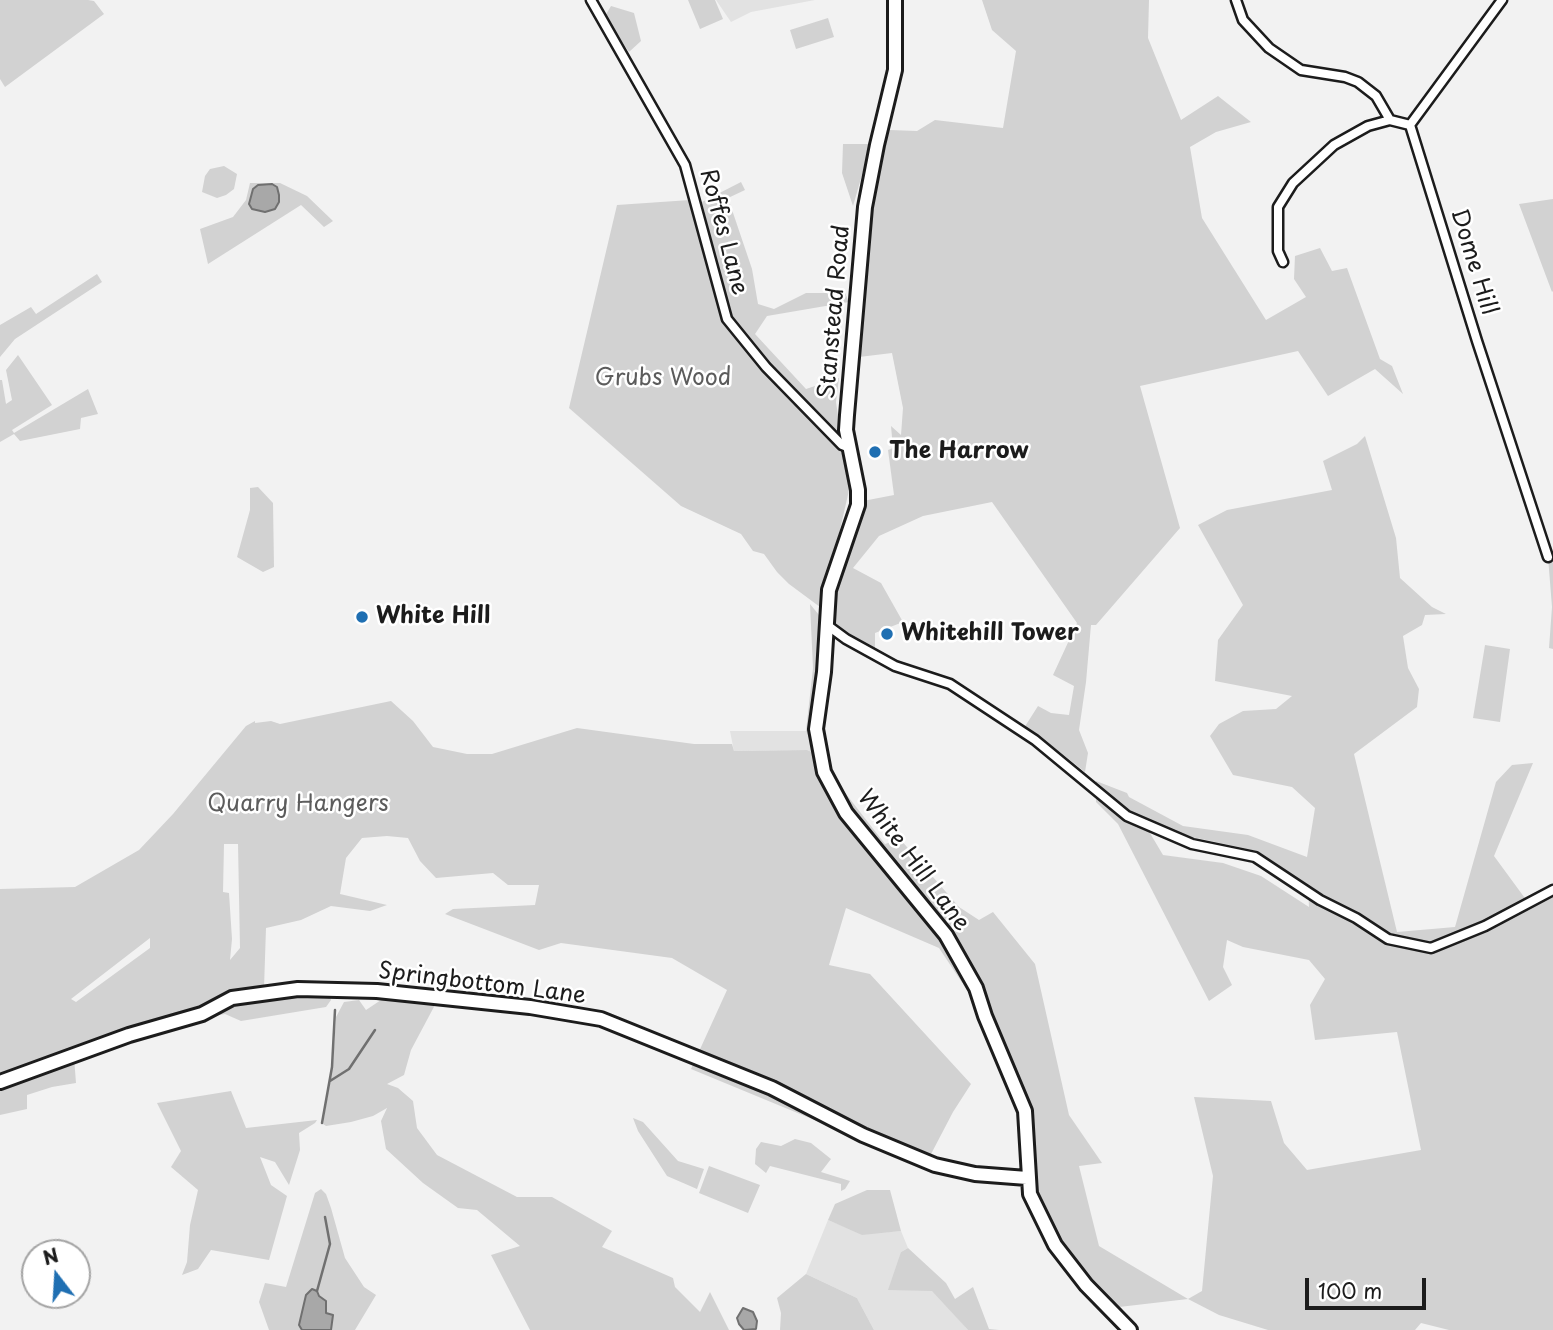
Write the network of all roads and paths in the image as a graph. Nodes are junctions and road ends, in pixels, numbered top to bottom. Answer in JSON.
{"nodes":[{"id":1,"x":591,"y":0,"type":"edge"},
{"id":2,"x":895,"y":0,"type":"edge"},
{"id":3,"x":1236,"y":0,"type":"edge"},
{"id":4,"x":1502,"y":0,"type":"edge"},
{"id":5,"x":1390,"y":120,"type":"junction"},
{"id":6,"x":1410,"y":125,"type":"junction"},
{"id":7,"x":1283,"y":262,"type":"dead end"},
{"id":8,"x":850,"y":448,"type":"junction"},
{"id":9,"x":1548,"y":557,"type":"dead end"},
{"id":10,"x":827,"y":625,"type":"junction"},
{"id":11,"x":1553,"y":890,"type":"edge"},
{"id":12,"x":0,"y":1082,"type":"edge"},
{"id":13,"x":1027,"y":1178,"type":"junction"},
{"id":14,"x":1130,"y":1330,"type":"edge"}],
"edges":[{"from":1,"to":8,"type":"street","name":"Roffes Lane"},
{"from":2,"to":8,"type":"street","name":"Stanstead Road"},
{"from":3,"to":5,"type":"street"},
{"from":4,"to":6,"type":"street"},
{"from":5,"to":6,"type":"street"},
{"from":5,"to":7,"type":"street"},
{"from":6,"to":9,"type":"street","name":"Dome Hill"},
{"from":8,"to":10,"type":"street","name":"Stanstead Road"},
{"from":10,"to":11,"type":"street"},
{"from":10,"to":13,"type":"street","name":"White Hill Lane"},
{"from":12,"to":13,"type":"street","name":"Springbottom Lane"},
{"from":13,"to":14,"type":"street","name":"White Hill Lane"}]}
